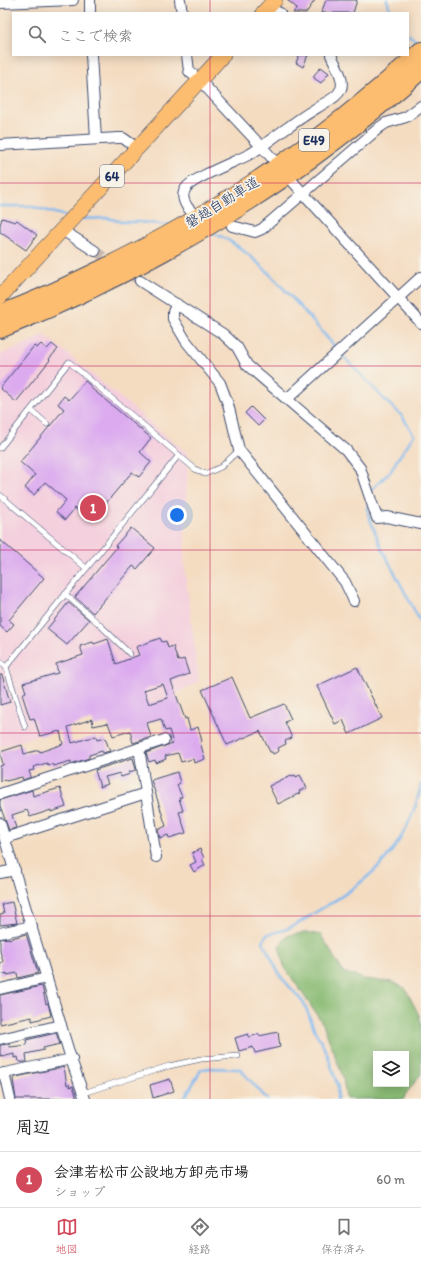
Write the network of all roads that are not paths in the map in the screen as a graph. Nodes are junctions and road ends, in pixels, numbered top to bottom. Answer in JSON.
{"nodes":[{"id":1,"x":73,"y":0,"type":"edge"},
{"id":2,"x":90,"y":0,"type":"edge"},
{"id":3,"x":180,"y":0,"type":"edge"},
{"id":4,"x":0,"y":3,"type":"edge"},
{"id":5,"x":90,"y":12,"type":"edge"},
{"id":6,"x":182,"y":12,"type":"edge"},
{"id":7,"x":421,"y":51,"type":"edge"},
{"id":8,"x":91,"y":56,"type":"edge"},
{"id":9,"x":187,"y":56,"type":"edge"},
{"id":10,"x":222,"y":56,"type":"edge"},
{"id":11,"x":331,"y":56,"type":"edge"},
{"id":12,"x":421,"y":70,"type":"edge"},
{"id":13,"x":199,"y":80,"type":"junction"},
{"id":14,"x":421,"y":106,"type":"edge"},
{"id":15,"x":96,"y":140,"type":"junction"},
{"id":16,"x":0,"y":145,"type":"edge"},
{"id":17,"x":261,"y":147,"type":"junction"},
{"id":18,"x":137,"y":148,"type":"junction"},
{"id":19,"x":273,"y":159,"type":"dead end"},
{"id":20,"x":293,"y":182,"type":"dead end"},
{"id":21,"x":304,"y":193,"type":"junction"},
{"id":22,"x":210,"y":220,"type":"junction"},
{"id":23,"x":62,"y":230,"type":"junction"},
{"id":24,"x":178,"y":237,"type":"junction"},
{"id":25,"x":95,"y":251,"type":"tunnel mouth"},
{"id":26,"x":421,"y":277,"type":"edge"},
{"id":27,"x":140,"y":281,"type":"tunnel mouth"},
{"id":28,"x":398,"y":297,"type":"junction"},
{"id":29,"x":177,"y":304,"type":"junction"},
{"id":30,"x":3,"y":307,"type":"edge"},
{"id":31,"x":421,"y":323,"type":"edge"},
{"id":32,"x":0,"y":328,"type":"edge"},
{"id":33,"x":286,"y":399,"type":"junction"},
{"id":34,"x":30,"y":410,"type":"junction"},
{"id":35,"x":47,"y":424,"type":"dead end"},
{"id":36,"x":0,"y":448,"type":"edge"},
{"id":37,"x":239,"y":450,"type":"junction"},
{"id":38,"x":179,"y":455,"type":"junction"},
{"id":39,"x":0,"y":495,"type":"edge"},
{"id":40,"x":421,"y":524,"type":"edge"},
{"id":41,"x":86,"y":568,"type":"junction"},
{"id":42,"x":65,"y":594,"type":"junction"},
{"id":43,"x":354,"y":601,"type":"dead end"},
{"id":44,"x":130,"y":654,"type":"dead end"},
{"id":45,"x":0,"y":662,"type":"edge"},
{"id":46,"x":6,"y":667,"type":"junction"},
{"id":47,"x":25,"y":727,"type":"dead end"},
{"id":48,"x":164,"y":740,"type":"dead end"},
{"id":49,"x":139,"y":748,"type":"junction"},
{"id":50,"x":146,"y":793,"type":"junction"},
{"id":51,"x":0,"y":794,"type":"edge"},
{"id":52,"x":0,"y":823,"type":"edge"},
{"id":53,"x":5,"y":838,"type":"junction"},
{"id":54,"x":156,"y":857,"type":"dead end"},
{"id":55,"x":14,"y":870,"type":"junction"},
{"id":56,"x":0,"y":872,"type":"edge"},
{"id":57,"x":32,"y":926,"type":"junction"},
{"id":58,"x":0,"y":933,"type":"edge"},
{"id":59,"x":47,"y":978,"type":"junction"},
{"id":60,"x":0,"y":989,"type":"edge"},
{"id":61,"x":61,"y":1025,"type":"junction"},
{"id":62,"x":0,"y":1039,"type":"edge"},
{"id":63,"x":238,"y":1056,"type":"dead end"},
{"id":64,"x":72,"y":1059,"type":"junction"},
{"id":65,"x":2,"y":1074,"type":"edge"},
{"id":66,"x":84,"y":1096,"type":"edge"},
{"id":67,"x":10,"y":1099,"type":"edge"}],
"edges":[{"from":1,"to":4,"type":"street"},
{"from":2,"to":5,"type":"street"},
{"from":3,"to":6,"type":"street"},
{"from":7,"to":22,"type":"highway","name":"磐越自動車道","number":"E49"},
{"from":8,"to":15,"type":"street"},
{"from":9,"to":13,"type":"street"},
{"from":10,"to":13,"type":"main road","number":"64"},
{"from":11,"to":17,"type":"street"},
{"from":12,"to":22,"type":"highway","name":"磐越自動車道","number":"E49"},
{"from":13,"to":17,"type":"street"},
{"from":13,"to":18,"type":"main road","number":"64"},
{"from":14,"to":21,"type":"street"},
{"from":15,"to":16,"type":"street"},
{"from":15,"to":18,"type":"street"},
{"from":17,"to":19,"type":"street"},
{"from":17,"to":22,"type":"street"},
{"from":18,"to":23,"type":"main road","number":"64"},
{"from":20,"to":21,"type":"street"},
{"from":21,"to":22,"type":"street"},
{"from":21,"to":28,"type":"street"},
{"from":22,"to":24,"type":"highway","name":"磐越自動車道","number":"E49"},
{"from":23,"to":25,"type":"street"},
{"from":23,"to":30,"type":"main road","number":"64"},
{"from":24,"to":30,"type":"highway","name":"磐越自動車道","number":"E49"},
{"from":24,"to":32,"type":"highway","name":"磐越自動車道","number":"E49"},
{"from":26,"to":28,"type":"street"},
{"from":27,"to":29,"type":"street"},
{"from":28,"to":31,"type":"street"},
{"from":28,"to":33,"type":"street"},
{"from":29,"to":33,"type":"street"},
{"from":29,"to":37,"type":"street"},
{"from":33,"to":40,"type":"street"},
{"from":34,"to":35,"type":"lane"},
{"from":34,"to":36,"type":"lane"},
{"from":34,"to":38,"type":"lane"},
{"from":37,"to":38,"type":"lane"},
{"from":37,"to":43,"type":"street"},
{"from":38,"to":41,"type":"lane"},
{"from":39,"to":41,"type":"lane"},
{"from":41,"to":42,"type":"lane"},
{"from":42,"to":44,"type":"lane"},
{"from":42,"to":46,"type":"lane"},
{"from":45,"to":46,"type":"lane"},
{"from":46,"to":47,"type":"lane"},
{"from":48,"to":49,"type":"street"},
{"from":49,"to":50,"type":"street"},
{"from":49,"to":51,"type":"street"},
{"from":50,"to":53,"type":"street"},
{"from":50,"to":54,"type":"street"},
{"from":52,"to":53,"type":"street"},
{"from":53,"to":55,"type":"street"},
{"from":55,"to":56,"type":"street"},
{"from":55,"to":57,"type":"street"},
{"from":57,"to":58,"type":"street"},
{"from":57,"to":59,"type":"street"},
{"from":59,"to":60,"type":"street"},
{"from":59,"to":61,"type":"street"},
{"from":61,"to":62,"type":"street"},
{"from":61,"to":64,"type":"street"},
{"from":63,"to":66,"type":"lane"},
{"from":64,"to":65,"type":"street"},
{"from":64,"to":66,"type":"street"},
{"from":65,"to":67,"type":"street"}]}
